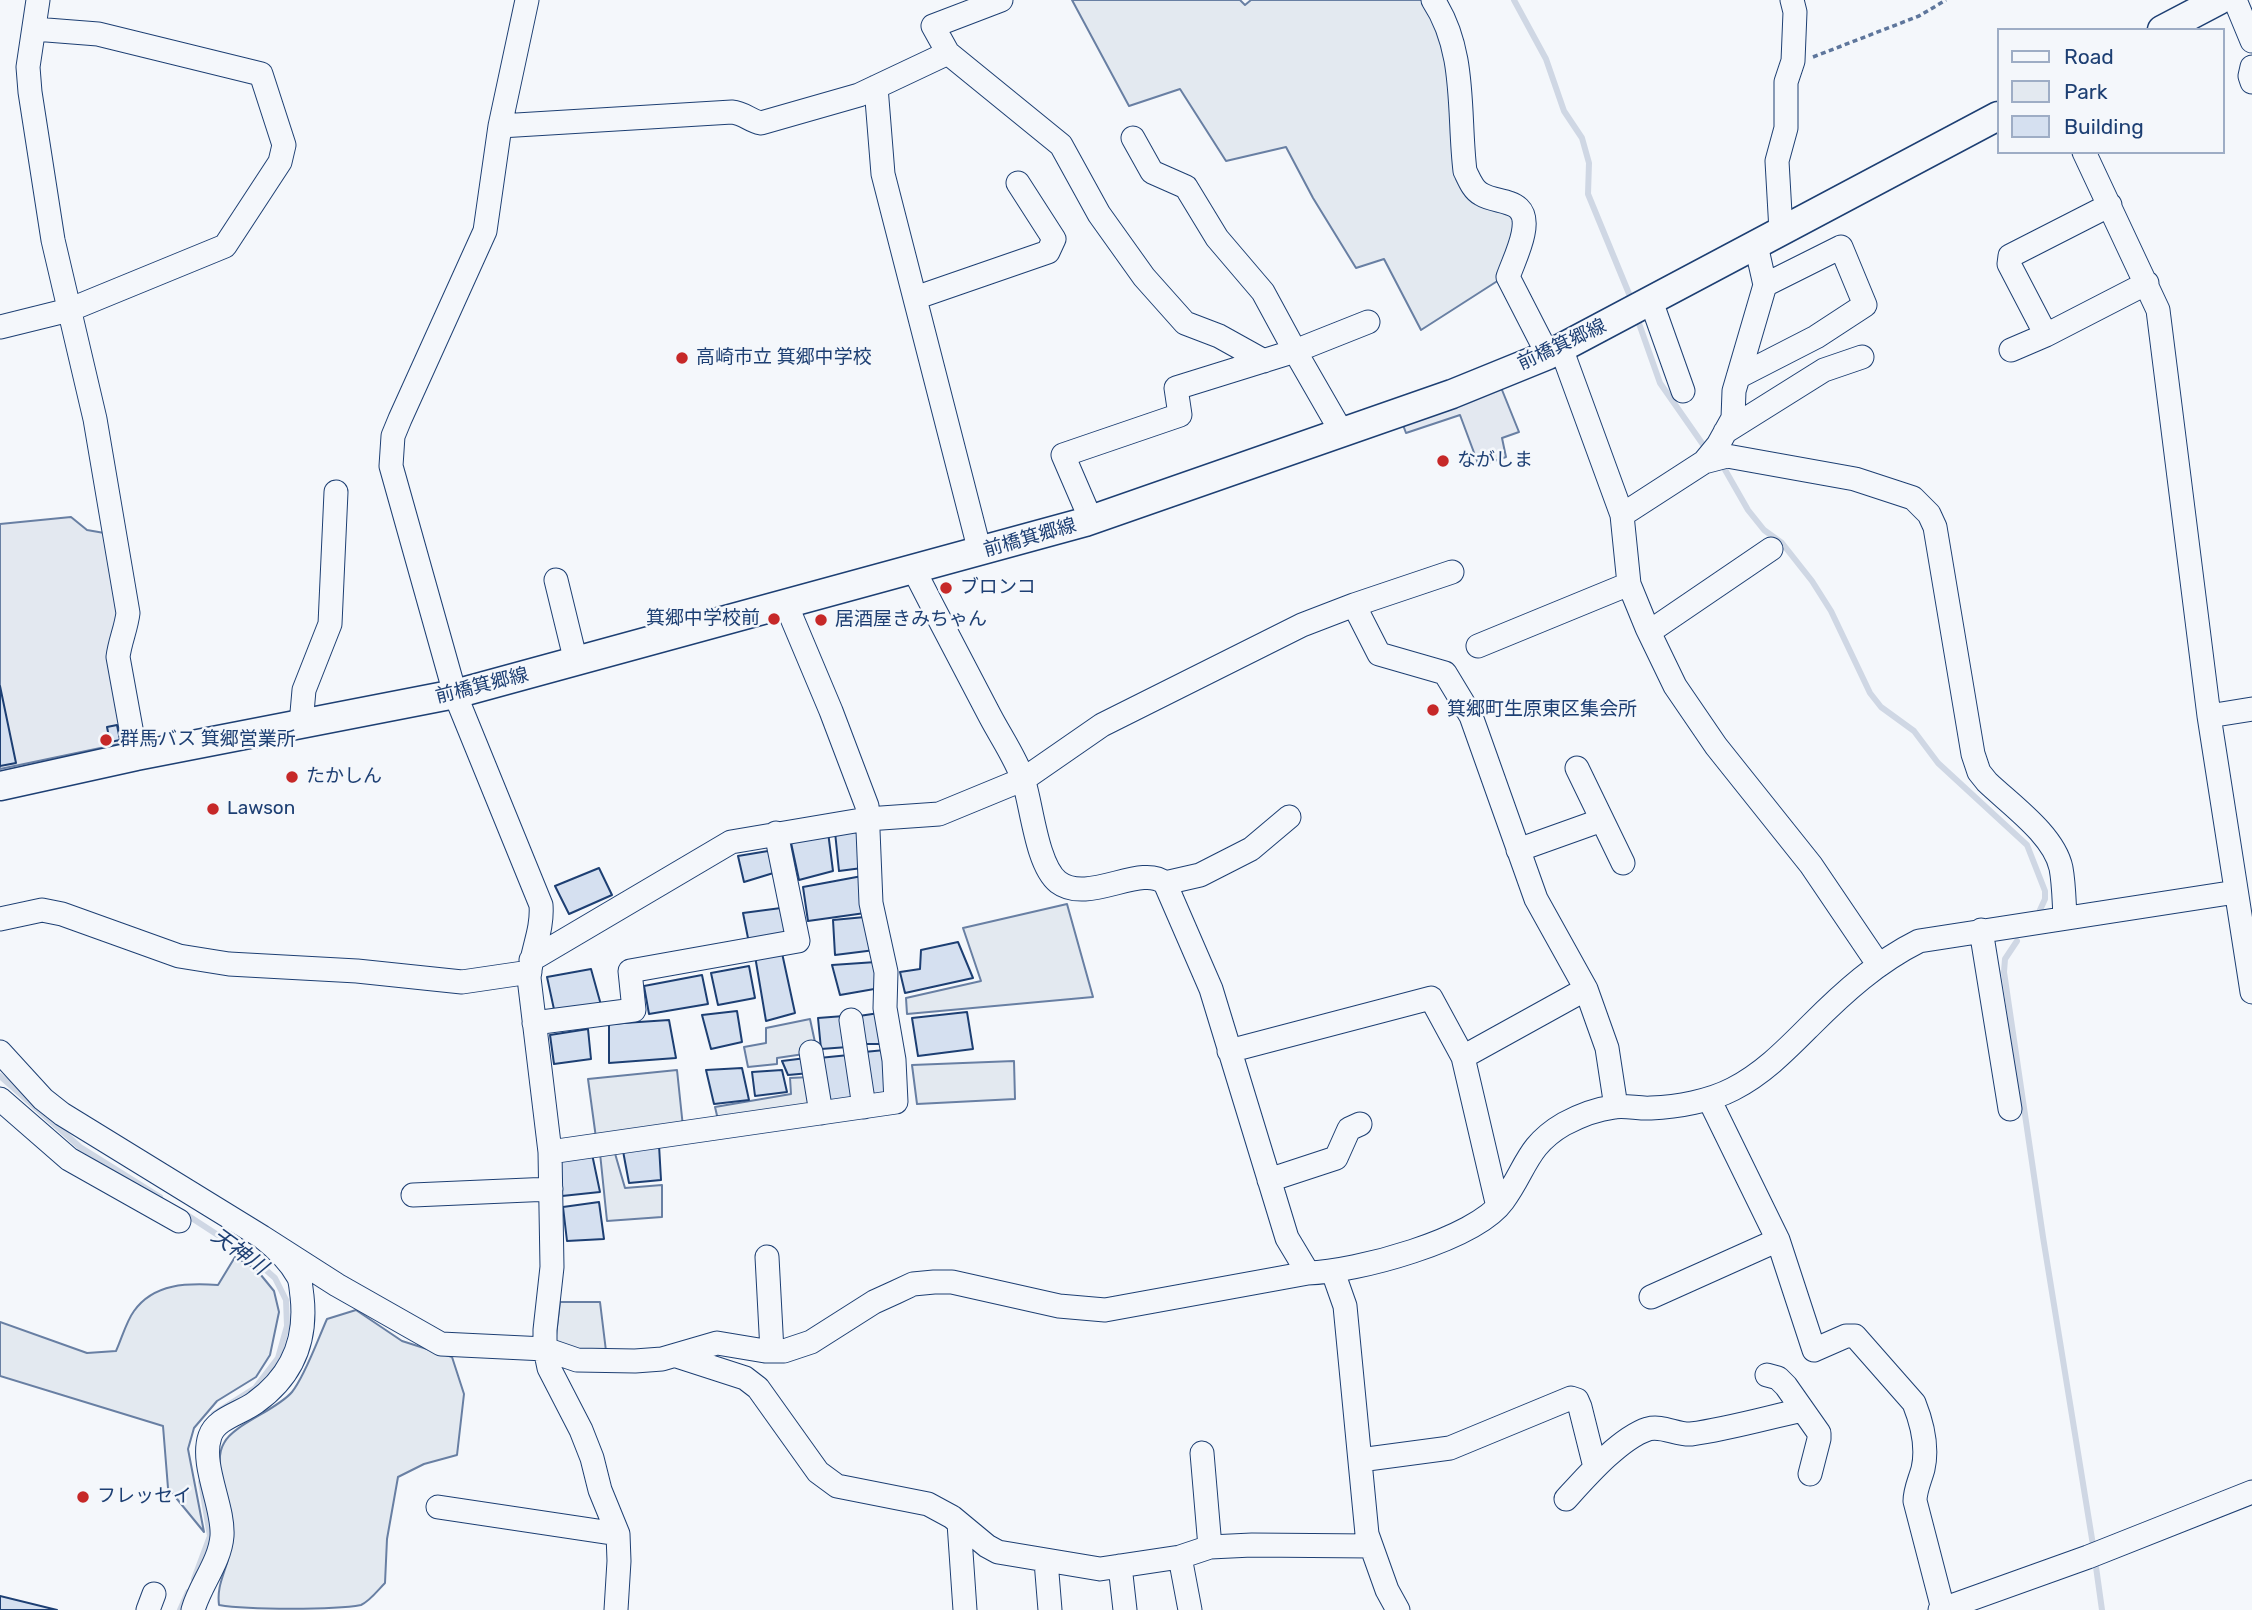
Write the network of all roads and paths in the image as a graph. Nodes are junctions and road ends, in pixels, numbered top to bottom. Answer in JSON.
{"nodes":[{"id":1,"x":38,"y":0,"type":"edge"},
{"id":2,"x":527,"y":0,"type":"edge"},
{"id":3,"x":1001,"y":0,"type":"edge"},
{"id":4,"x":1433,"y":0,"type":"edge"},
{"id":5,"x":1793,"y":0,"type":"edge"},
{"id":6,"x":1946,"y":0,"type":"edge"},
{"id":7,"x":2219,"y":0,"type":"edge"},
{"id":8,"x":2235,"y":0,"type":"edge"},
{"id":9,"x":2191,"y":6,"type":"edge"},
{"id":10,"x":2164,"y":28,"type":"edge"},
{"id":11,"x":34,"y":29,"type":"junction"},
{"id":12,"x":2252,"y":41,"type":"edge"},
{"id":13,"x":948,"y":53,"type":"junction"},
{"id":14,"x":1791,"y":66,"type":"junction"},
{"id":15,"x":2252,"y":67,"type":"edge"},
{"id":16,"x":2252,"y":82,"type":"edge"},
{"id":17,"x":876,"y":87,"type":"junction"},
{"id":18,"x":1996,"y":117,"type":"edge"},
{"id":19,"x":500,"y":126,"type":"junction"},
{"id":20,"x":1133,"y":138,"type":"dead end"},
{"id":21,"x":2085,"y":154,"type":"edge"},
{"id":22,"x":1018,"y":183,"type":"dead end"},
{"id":23,"x":2110,"y":205,"type":"junction"},
{"id":24,"x":1781,"y":231,"type":"junction"},
{"id":25,"x":1756,"y":245,"type":"junction"},
{"id":26,"x":2147,"y":283,"type":"junction"},
{"id":27,"x":1765,"y":285,"type":"junction"},
{"id":28,"x":915,"y":298,"type":"junction"},
{"id":29,"x":1642,"y":306,"type":"junction"},
{"id":30,"x":69,"y":310,"type":"junction"},
{"id":31,"x":1368,"y":322,"type":"dead end"},
{"id":32,"x":0,"y":327,"type":"edge"},
{"id":33,"x":2046,"y":335,"type":"junction"},
{"id":34,"x":2011,"y":350,"type":"dead end"},
{"id":35,"x":1295,"y":351,"type":"junction"},
{"id":36,"x":1554,"y":351,"type":"junction"},
{"id":37,"x":1862,"y":357,"type":"dead end"},
{"id":38,"x":1264,"y":361,"type":"junction"},
{"id":39,"x":1738,"y":377,"type":"junction"},
{"id":40,"x":1683,"y":391,"type":"dead end"},
{"id":41,"x":1341,"y":432,"type":"junction"},
{"id":42,"x":1725,"y":432,"type":"junction"},
{"id":43,"x":1704,"y":462,"type":"junction"},
{"id":44,"x":336,"y":492,"type":"dead end"},
{"id":45,"x":1622,"y":514,"type":"junction"},
{"id":46,"x":1091,"y":520,"type":"junction"},
{"id":47,"x":1771,"y":549,"type":"dead end"},
{"id":48,"x":980,"y":551,"type":"junction"},
{"id":49,"x":914,"y":570,"type":"junction"},
{"id":50,"x":1452,"y":572,"type":"dead end"},
{"id":51,"x":556,"y":580,"type":"dead end"},
{"id":52,"x":1629,"y":584,"type":"junction"},
{"id":53,"x":786,"y":604,"type":"junction"},
{"id":54,"x":1354,"y":605,"type":"junction"},
{"id":55,"x":1649,"y":632,"type":"junction"},
{"id":56,"x":1478,"y":646,"type":"dead end"},
{"id":57,"x":576,"y":662,"type":"junction"},
{"id":58,"x":455,"y":694,"type":"junction"},
{"id":59,"x":2252,"y":709,"type":"edge"},
{"id":60,"x":2209,"y":716,"type":"junction"},
{"id":61,"x":301,"y":724,"type":"junction"},
{"id":62,"x":136,"y":756,"type":"junction"},
{"id":63,"x":1577,"y":768,"type":"dead end"},
{"id":64,"x":1024,"y":779,"type":"junction"},
{"id":65,"x":0,"y":786,"type":"edge"},
{"id":66,"x":1289,"y":817,"type":"dead end"},
{"id":67,"x":867,"y":819,"type":"junction"},
{"id":68,"x":1602,"y":820,"type":"junction"},
{"id":69,"x":776,"y":833,"type":"junction"},
{"id":70,"x":1518,"y":850,"type":"junction"},
{"id":71,"x":1623,"y":863,"type":"dead end"},
{"id":72,"x":2241,"y":882,"type":"edge"},
{"id":73,"x":1166,"y":883,"type":"junction"},
{"id":74,"x":2065,"y":918,"type":"junction"},
{"id":75,"x":0,"y":919,"type":"edge"},
{"id":76,"x":1982,"y":930,"type":"junction"},
{"id":77,"x":2247,"y":932,"type":"edge"},
{"id":78,"x":1878,"y":964,"type":"junction"},
{"id":79,"x":530,"y":966,"type":"junction"},
{"id":80,"x":1586,"y":989,"type":"junction"},
{"id":81,"x":2252,"y":992,"type":"edge"},
{"id":82,"x":852,"y":1020,"type":"dead end"},
{"id":83,"x":534,"y":1023,"type":"junction"},
{"id":84,"x":1229,"y":1051,"type":"junction"},
{"id":85,"x":0,"y":1052,"type":"edge"},
{"id":86,"x":811,"y":1052,"type":"dead end"},
{"id":87,"x":1463,"y":1057,"type":"junction"},
{"id":88,"x":1709,"y":1098,"type":"junction"},
{"id":89,"x":0,"y":1099,"type":"edge"},
{"id":90,"x":864,"y":1107,"type":"junction"},
{"id":91,"x":1616,"y":1107,"type":"junction"},
{"id":92,"x":2010,"y":1109,"type":"dead end"},
{"id":93,"x":821,"y":1113,"type":"junction"},
{"id":94,"x":1360,"y":1124,"type":"dead end"},
{"id":95,"x":550,"y":1152,"type":"junction"},
{"id":96,"x":1269,"y":1180,"type":"junction"},
{"id":97,"x":141,"y":1183,"type":"junction"},
{"id":98,"x":551,"y":1189,"type":"junction"},
{"id":99,"x":413,"y":1195,"type":"dead end"},
{"id":100,"x":1498,"y":1207,"type":"junction"},
{"id":101,"x":179,"y":1222,"type":"dead end"},
{"id":102,"x":262,"y":1237,"type":"junction"},
{"id":103,"x":1778,"y":1240,"type":"junction"},
{"id":104,"x":767,"y":1256,"type":"dead end"},
{"id":105,"x":1332,"y":1272,"type":"junction"},
{"id":106,"x":1308,"y":1273,"type":"junction"},
{"id":107,"x":1651,"y":1297,"type":"dead end"},
{"id":108,"x":545,"y":1349,"type":"junction"},
{"id":109,"x":772,"y":1351,"type":"junction"},
{"id":110,"x":677,"y":1356,"type":"junction"},
{"id":111,"x":1767,"y":1375,"type":"dead end"},
{"id":112,"x":1802,"y":1410,"type":"junction"},
{"id":113,"x":1202,"y":1453,"type":"dead end"},
{"id":114,"x":1360,"y":1460,"type":"junction"},
{"id":115,"x":1595,"y":1467,"type":"junction"},
{"id":116,"x":1810,"y":1474,"type":"dead end"},
{"id":117,"x":2252,"y":1492,"type":"edge"},
{"id":118,"x":1566,"y":1499,"type":"dead end"},
{"id":119,"x":438,"y":1507,"type":"dead end"},
{"id":120,"x":959,"y":1523,"type":"junction"},
{"id":121,"x":618,"y":1534,"type":"junction"},
{"id":122,"x":1371,"y":1546,"type":"junction"},
{"id":123,"x":1209,"y":1547,"type":"junction"},
{"id":124,"x":1180,"y":1557,"type":"junction"},
{"id":125,"x":1046,"y":1561,"type":"junction"},
{"id":126,"x":1119,"y":1566,"type":"junction"},
{"id":127,"x":193,"y":1610,"type":"edge"},
{"id":128,"x":616,"y":1610,"type":"edge"},
{"id":129,"x":965,"y":1610,"type":"edge"},
{"id":130,"x":1050,"y":1610,"type":"edge"},
{"id":131,"x":1125,"y":1610,"type":"edge"},
{"id":132,"x":1190,"y":1610,"type":"edge"},
{"id":133,"x":1398,"y":1610,"type":"edge"},
{"id":134,"x":1942,"y":1610,"type":"edge"}],
"edges":[{"from":1,"to":11,"type":"street"},
{"from":2,"to":19,"type":"street"},
{"from":3,"to":13,"type":"street"},
{"from":4,"to":36,"type":"street"},
{"from":5,"to":14,"type":"street"},
{"from":6,"to":14,"type":"path"},
{"from":7,"to":9,"type":"main road"},
{"from":8,"to":12,"type":"street"},
{"from":9,"to":10,"type":"main road"},
{"from":11,"to":30,"type":"street"},
{"from":11,"to":30,"type":"street"},
{"from":13,"to":17,"type":"street"},
{"from":13,"to":38,"type":"street"},
{"from":14,"to":24,"type":"street"},
{"from":15,"to":16,"type":"street"},
{"from":17,"to":19,"type":"street"},
{"from":17,"to":28,"type":"street"},
{"from":18,"to":24,"type":"main road","name":"前橋箕郷線"},
{"from":19,"to":58,"type":"street"},
{"from":20,"to":35,"type":"street"},
{"from":21,"to":23,"type":"street"},
{"from":22,"to":28,"type":"street"},
{"from":23,"to":26,"type":"street"},
{"from":23,"to":33,"type":"street"},
{"from":24,"to":25,"type":"main road","name":"前橋箕郷線"},
{"from":25,"to":27,"type":"street"},
{"from":25,"to":29,"type":"main road","name":"前橋箕郷線"},
{"from":26,"to":33,"type":"street"},
{"from":26,"to":60,"type":"street"},
{"from":27,"to":39,"type":"street"},
{"from":27,"to":39,"type":"street"},
{"from":28,"to":48,"type":"street"},
{"from":29,"to":36,"type":"main road","name":"前橋箕郷線"},
{"from":29,"to":40,"type":"street"},
{"from":30,"to":32,"type":"street"},
{"from":30,"to":62,"type":"street"},
{"from":31,"to":35,"type":"street"},
{"from":33,"to":34,"type":"street"},
{"from":35,"to":38,"type":"street"},
{"from":35,"to":41,"type":"street"},
{"from":36,"to":41,"type":"main road","name":"前橋箕郷線"},
{"from":36,"to":45,"type":"street"},
{"from":37,"to":42,"type":"street"},
{"from":38,"to":46,"type":"street"},
{"from":39,"to":42,"type":"street"},
{"from":41,"to":46,"type":"main road","name":"前橋箕郷線"},
{"from":42,"to":43,"type":"street"},
{"from":43,"to":45,"type":"street"},
{"from":43,"to":74,"type":"street"},
{"from":44,"to":61,"type":"street"},
{"from":45,"to":52,"type":"street"},
{"from":46,"to":48,"type":"main road","name":"前橋箕郷線"},
{"from":47,"to":55,"type":"street"},
{"from":48,"to":49,"type":"main road","name":"前橋箕郷線"},
{"from":49,"to":53,"type":"main road","name":"前橋箕郷線"},
{"from":49,"to":64,"type":"street"},
{"from":50,"to":54,"type":"street"},
{"from":51,"to":57,"type":"street"},
{"from":52,"to":55,"type":"street"},
{"from":52,"to":56,"type":"street"},
{"from":53,"to":57,"type":"main road","name":"前橋箕郷線"},
{"from":53,"to":67,"type":"street"},
{"from":54,"to":64,"type":"street"},
{"from":54,"to":70,"type":"street"},
{"from":55,"to":78,"type":"street"},
{"from":57,"to":58,"type":"main road","name":"前橋箕郷線"},
{"from":58,"to":61,"type":"main road","name":"前橋箕郷線"},
{"from":58,"to":79,"type":"street"},
{"from":59,"to":60,"type":"street"},
{"from":60,"to":72,"type":"street"},
{"from":61,"to":62,"type":"main road","name":"前橋箕郷線"},
{"from":62,"to":65,"type":"main road","name":"前橋箕郷線"},
{"from":63,"to":68,"type":"street"},
{"from":64,"to":67,"type":"street"},
{"from":64,"to":73,"type":"street"},
{"from":66,"to":73,"type":"street"},
{"from":67,"to":69,"type":"street"},
{"from":67,"to":90,"type":"street"},
{"from":68,"to":70,"type":"street"},
{"from":68,"to":71,"type":"street"},
{"from":69,"to":79,"type":"street"},
{"from":69,"to":83,"type":"street"},
{"from":70,"to":80,"type":"street"},
{"from":72,"to":74,"type":"street"},
{"from":72,"to":77,"type":"street"},
{"from":73,"to":84,"type":"street"},
{"from":74,"to":76,"type":"street"},
{"from":75,"to":79,"type":"street"},
{"from":76,"to":78,"type":"street"},
{"from":76,"to":92,"type":"street"},
{"from":77,"to":81,"type":"street"},
{"from":78,"to":88,"type":"street"},
{"from":79,"to":83,"type":"street"},
{"from":80,"to":87,"type":"street"},
{"from":80,"to":91,"type":"street"},
{"from":82,"to":90,"type":"street"},
{"from":83,"to":95,"type":"street"},
{"from":84,"to":87,"type":"street"},
{"from":84,"to":96,"type":"street"},
{"from":85,"to":97,"type":"street"},
{"from":86,"to":93,"type":"street"},
{"from":87,"to":100,"type":"street"},
{"from":88,"to":91,"type":"street"},
{"from":88,"to":103,"type":"street"},
{"from":89,"to":97,"type":"street"},
{"from":90,"to":93,"type":"street"},
{"from":91,"to":100,"type":"street"},
{"from":93,"to":95,"type":"street"},
{"from":94,"to":96,"type":"street"},
{"from":95,"to":98,"type":"street"},
{"from":96,"to":106,"type":"street"},
{"from":97,"to":101,"type":"street"},
{"from":97,"to":102,"type":"street"},
{"from":98,"to":99,"type":"street"},
{"from":98,"to":108,"type":"street"},
{"from":100,"to":105,"type":"street"},
{"from":102,"to":108,"type":"street"},
{"from":102,"to":127,"type":"street"},
{"from":103,"to":107,"type":"street"},
{"from":103,"to":134,"type":"street"},
{"from":104,"to":109,"type":"street"},
{"from":105,"to":106,"type":"street"},
{"from":105,"to":114,"type":"street"},
{"from":106,"to":109,"type":"street"},
{"from":108,"to":110,"type":"street"},
{"from":108,"to":121,"type":"street"},
{"from":109,"to":110,"type":"street"},
{"from":110,"to":120,"type":"street"},
{"from":111,"to":112,"type":"street"},
{"from":112,"to":115,"type":"street"},
{"from":112,"to":116,"type":"street"},
{"from":113,"to":123,"type":"street"},
{"from":114,"to":115,"type":"street"},
{"from":114,"to":122,"type":"street"},
{"from":115,"to":118,"type":"street"},
{"from":117,"to":134,"type":"street"},
{"from":119,"to":121,"type":"street"},
{"from":120,"to":125,"type":"street"},
{"from":120,"to":129,"type":"street"},
{"from":121,"to":128,"type":"street"},
{"from":122,"to":123,"type":"street"},
{"from":122,"to":133,"type":"street"},
{"from":123,"to":124,"type":"street"},
{"from":124,"to":126,"type":"street"},
{"from":124,"to":132,"type":"street"},
{"from":125,"to":126,"type":"street"},
{"from":125,"to":130,"type":"street"},
{"from":126,"to":131,"type":"street"}]}
